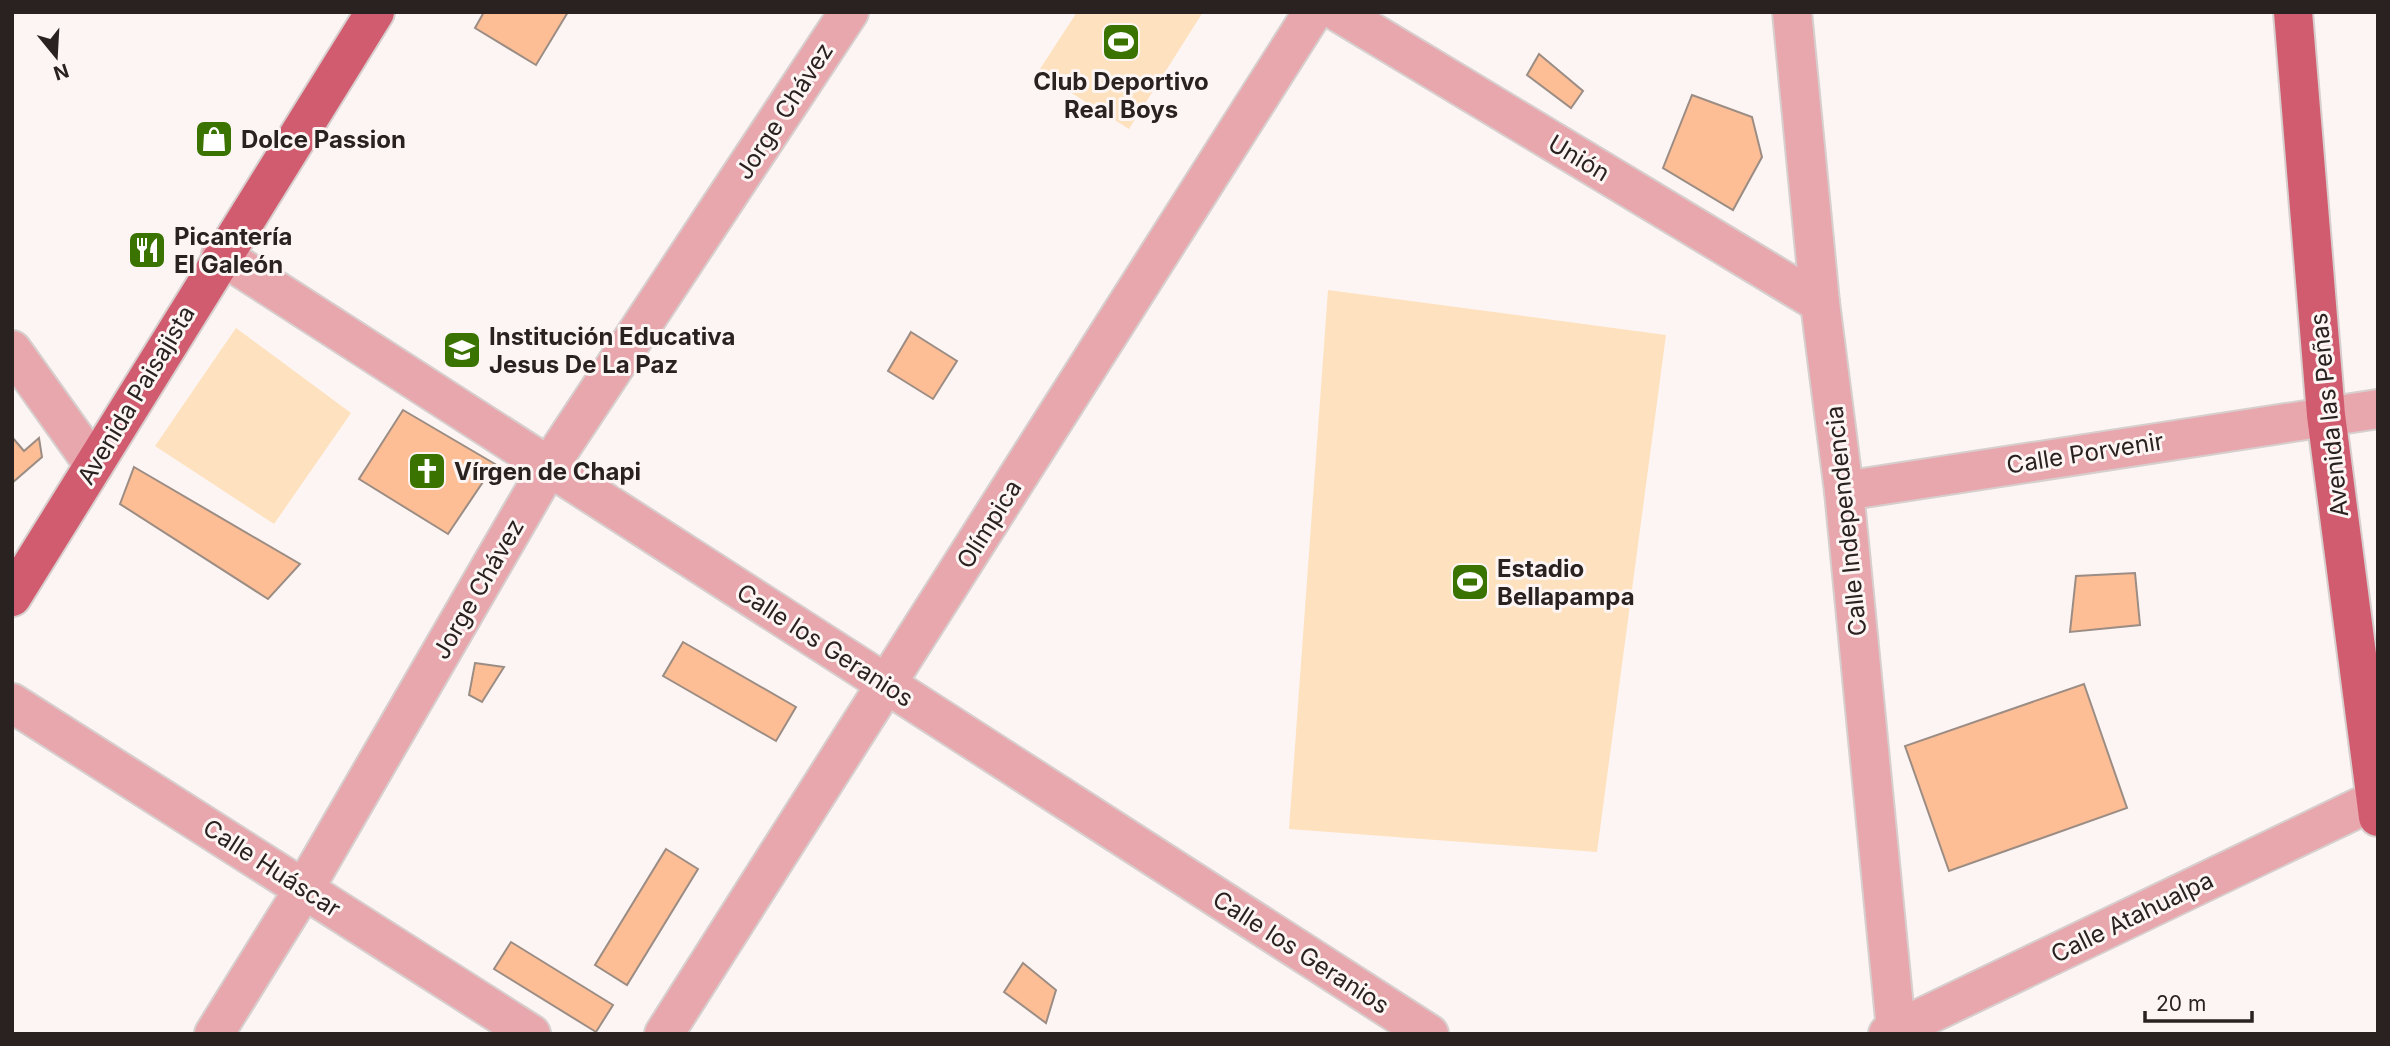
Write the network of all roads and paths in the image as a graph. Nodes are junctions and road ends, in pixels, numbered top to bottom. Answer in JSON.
{"nodes":[{"id":1,"x":375,"y":12,"type":"edge"},
{"id":2,"x":849,"y":12,"type":"edge"},
{"id":3,"x":1313,"y":12,"type":"edge"},
{"id":4,"x":1338,"y":12,"type":"edge"},
{"id":5,"x":1792,"y":12,"type":"edge"},
{"id":6,"x":2292,"y":12,"type":"edge"},
{"id":7,"x":222,"y":255,"type":"junction"},
{"id":8,"x":1820,"y":303,"type":"junction"},
{"id":9,"x":12,"y":350,"type":"edge"},
{"id":10,"x":2378,"y":409,"type":"edge"},
{"id":11,"x":2326,"y":415,"type":"junction"},
{"id":12,"x":94,"y":465,"type":"junction"},
{"id":13,"x":549,"y":466,"type":"junction"},
{"id":14,"x":1844,"y":491,"type":"junction"},
{"id":15,"x":22,"y":571,"type":"edge"},
{"id":16,"x":12,"y":597,"type":"edge"},
{"id":17,"x":887,"y":686,"type":"junction"},
{"id":18,"x":12,"y":703,"type":"edge"},
{"id":19,"x":2376,"y":808,"type":"edge"},
{"id":20,"x":304,"y":890,"type":"junction"},
{"id":21,"x":1892,"y":1032,"type":"edge"},
{"id":22,"x":214,"y":1034,"type":"edge"},
{"id":23,"x":531,"y":1034,"type":"edge"},
{"id":24,"x":664,"y":1034,"type":"edge"},
{"id":25,"x":1429,"y":1034,"type":"edge"}],
"edges":[{"from":1,"to":7,"type":"main road","name":"Avenida Paisajista"},
{"from":2,"to":13,"type":"street","name":"Jorge Chávez"},
{"from":3,"to":17,"type":"street","name":"Olímpica"},
{"from":4,"to":8,"type":"street","name":"Unión"},
{"from":5,"to":8,"type":"street","name":"Calle Independencia"},
{"from":6,"to":11,"type":"main road","name":"Avenida las Peñas"},
{"from":7,"to":12,"type":"main road","name":"Avenida Paisajista"},
{"from":7,"to":13,"type":"street","name":"Calle los Geranios"},
{"from":8,"to":14,"type":"street","name":"Calle Independencia"},
{"from":9,"to":12,"type":"street"},
{"from":10,"to":11,"type":"street","name":"Calle Porvenir"},
{"from":11,"to":14,"type":"street","name":"Calle Porvenir"},
{"from":11,"to":19,"type":"main road","name":"Avenida las Peñas"},
{"from":12,"to":15,"type":"main road","name":"Avenida Paisajista"},
{"from":13,"to":17,"type":"street","name":"Calle los Geranios"},
{"from":13,"to":20,"type":"street","name":"Jorge Chávez"},
{"from":14,"to":21,"type":"street","name":"Calle Independencia"},
{"from":15,"to":16,"type":"main road","name":"Avenida Paisajista"},
{"from":17,"to":24,"type":"street","name":"Olímpica"},
{"from":17,"to":25,"type":"street","name":"Calle los Geranios"},
{"from":18,"to":20,"type":"street","name":"Calle Huáscar"},
{"from":19,"to":21,"type":"street","name":"Calle Atahualpa"},
{"from":20,"to":22,"type":"street","name":"Jorge Chávez"},
{"from":20,"to":23,"type":"street","name":"Calle Huáscar"}]}
